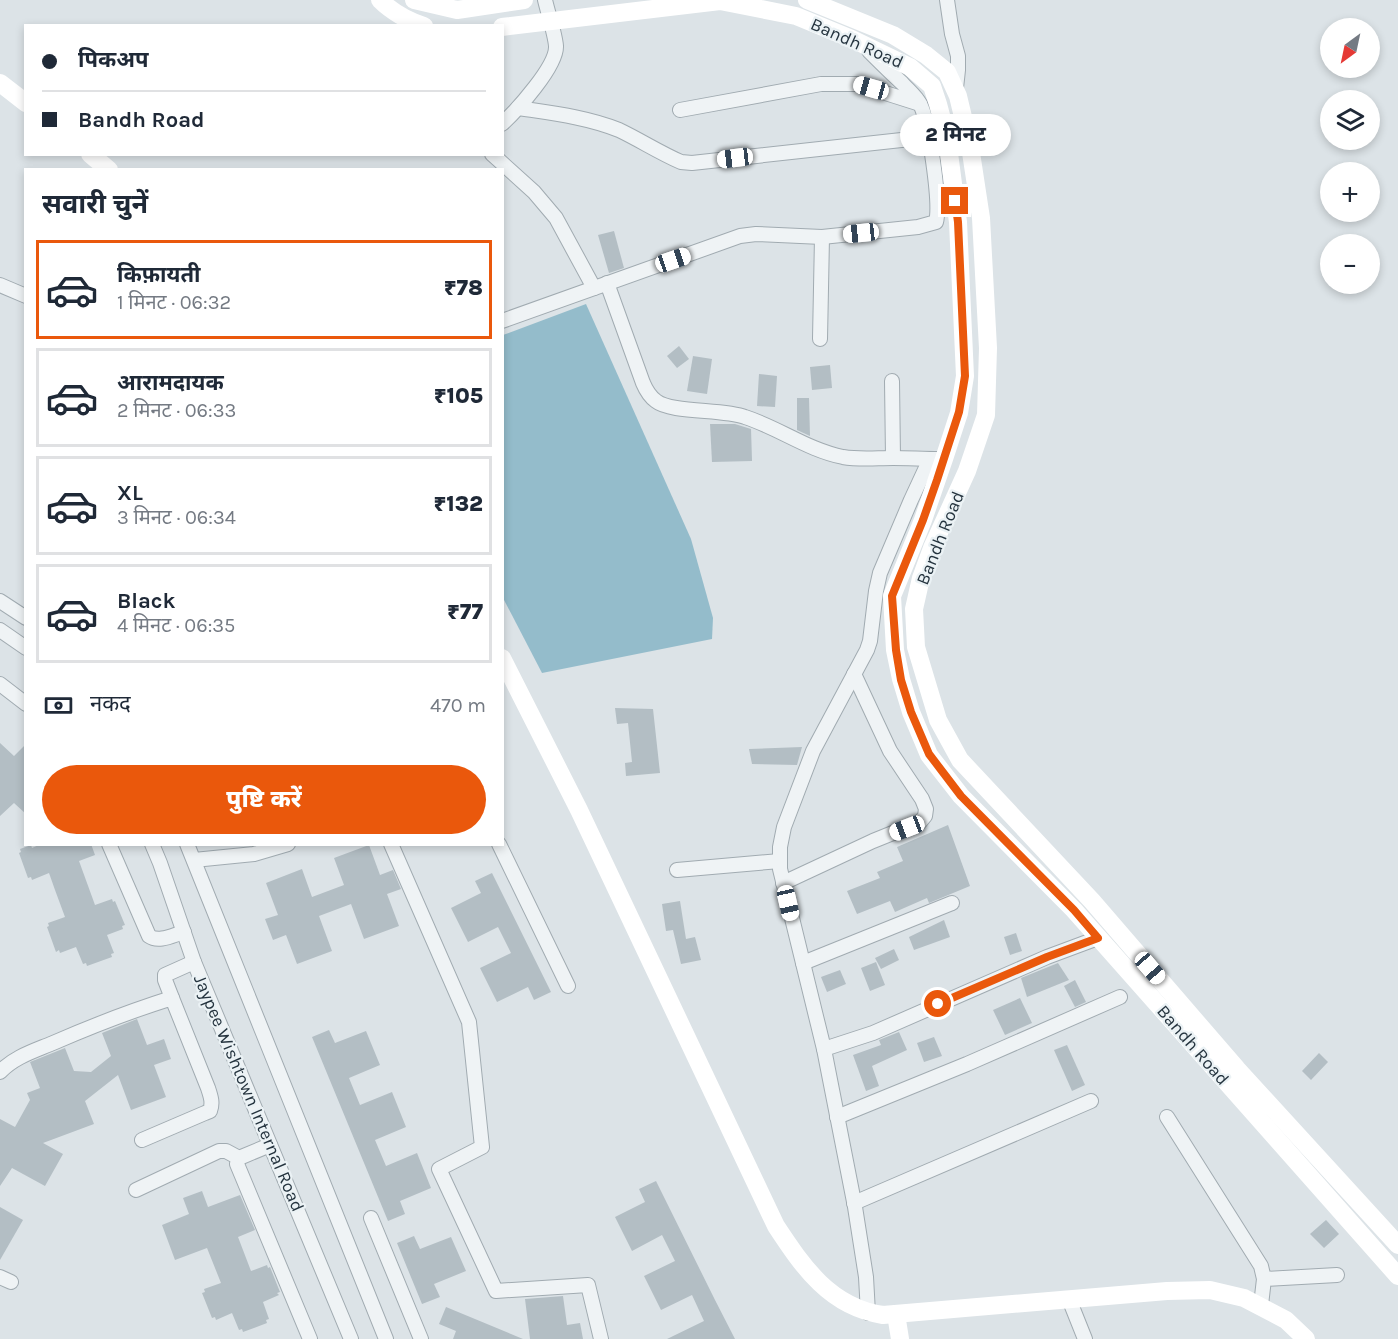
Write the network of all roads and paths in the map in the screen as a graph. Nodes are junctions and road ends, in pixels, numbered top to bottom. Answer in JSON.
{"nodes":[{"id":1,"x":380,"y":0,"type":"edge"},
{"id":2,"x":414,"y":0,"type":"edge"},
{"id":3,"x":524,"y":0,"type":"edge"},
{"id":4,"x":545,"y":0,"type":"edge"},
{"id":5,"x":807,"y":0,"type":"edge"},
{"id":6,"x":947,"y":0,"type":"edge"},
{"id":7,"x":550,"y":21,"type":"junction"},
{"id":8,"x":417,"y":24,"type":"edge"},
{"id":9,"x":504,"y":27,"type":"edge"},
{"id":10,"x":860,"y":43,"type":"junction"},
{"id":11,"x":0,"y":83,"type":"edge"},
{"id":12,"x":956,"y":88,"type":"junction"},
{"id":13,"x":24,"y":101,"type":"edge"},
{"id":14,"x":920,"y":104,"type":"junction"},
{"id":15,"x":518,"y":108,"type":"junction"},
{"id":16,"x":680,"y":110,"type":"dead end"},
{"id":17,"x":504,"y":122,"type":"edge"},
{"id":18,"x":929,"y":137,"type":"junction"},
{"id":19,"x":92,"y":156,"type":"edge"},
{"id":20,"x":494,"y":156,"type":"edge"},
{"id":21,"x":107,"y":168,"type":"edge"},
{"id":22,"x":822,"y":237,"type":"junction"},
{"id":23,"x":0,"y":285,"type":"edge"},
{"id":24,"x":600,"y":285,"type":"junction"},
{"id":25,"x":24,"y":295,"type":"edge"},
{"id":26,"x":504,"y":320,"type":"edge"},
{"id":27,"x":820,"y":339,"type":"dead end"},
{"id":28,"x":892,"y":381,"type":"dead end"},
{"id":29,"x":959,"y":412,"type":"junction"},
{"id":30,"x":986,"y":415,"type":"junction"},
{"id":31,"x":893,"y":458,"type":"junction"},
{"id":32,"x":937,"y":459,"type":"junction"},
{"id":33,"x":0,"y":601,"type":"edge"},
{"id":34,"x":24,"y":617,"type":"edge"},
{"id":35,"x":0,"y":630,"type":"edge"},
{"id":36,"x":24,"y":647,"type":"edge"},
{"id":37,"x":504,"y":662,"type":"edge"},
{"id":38,"x":854,"y":674,"type":"junction"},
{"id":39,"x":0,"y":684,"type":"edge"},
{"id":40,"x":24,"y":702,"type":"edge"},
{"id":41,"x":110,"y":846,"type":"edge"},
{"id":42,"x":153,"y":846,"type":"edge"},
{"id":43,"x":188,"y":846,"type":"edge"},
{"id":44,"x":281,"y":846,"type":"edge"},
{"id":45,"x":392,"y":846,"type":"edge"},
{"id":46,"x":500,"y":846,"type":"edge"},
{"id":47,"x":194,"y":860,"type":"junction"},
{"id":48,"x":780,"y":861,"type":"junction"},
{"id":49,"x":677,"y":870,"type":"dead end"},
{"id":50,"x":783,"y":882,"type":"junction"},
{"id":51,"x":952,"y":903,"type":"dead end"},
{"id":52,"x":184,"y":932,"type":"junction"},
{"id":53,"x":1098,"y":938,"type":"junction"},
{"id":54,"x":194,"y":962,"type":"junction"},
{"id":55,"x":803,"y":963,"type":"junction"},
{"id":56,"x":568,"y":986,"type":"dead end"},
{"id":57,"x":1120,"y":997,"type":"dead end"},
{"id":58,"x":171,"y":998,"type":"junction"},
{"id":59,"x":824,"y":1049,"type":"junction"},
{"id":60,"x":0,"y":1072,"type":"edge"},
{"id":61,"x":1091,"y":1101,"type":"dead end"},
{"id":62,"x":837,"y":1117,"type":"junction"},
{"id":63,"x":1167,"y":1117,"type":"dead end"},
{"id":64,"x":142,"y":1140,"type":"dead end"},
{"id":65,"x":270,"y":1145,"type":"junction"},
{"id":66,"x":239,"y":1158,"type":"junction"},
{"id":67,"x":136,"y":1190,"type":"dead end"},
{"id":68,"x":854,"y":1203,"type":"junction"},
{"id":69,"x":371,"y":1218,"type":"dead end"},
{"id":70,"x":1398,"y":1245,"type":"edge"},
{"id":71,"x":1337,"y":1275,"type":"dead end"},
{"id":72,"x":1398,"y":1276,"type":"edge"},
{"id":73,"x":1264,"y":1279,"type":"junction"},
{"id":74,"x":1069,"y":1299,"type":"junction"},
{"id":75,"x":1261,"y":1305,"type":"junction"},
{"id":76,"x":868,"y":1313,"type":"junction"},
{"id":77,"x":896,"y":1314,"type":"junction"},
{"id":78,"x":310,"y":1339,"type":"edge"},
{"id":79,"x":351,"y":1339,"type":"edge"},
{"id":80,"x":386,"y":1339,"type":"edge"},
{"id":81,"x":421,"y":1339,"type":"edge"},
{"id":82,"x":601,"y":1339,"type":"edge"},
{"id":83,"x":900,"y":1339,"type":"edge"},
{"id":84,"x":1085,"y":1339,"type":"edge"},
{"id":85,"x":1306,"y":1339,"type":"edge"}],
"edges":[{"from":1,"to":8,"type":"main road"},
{"from":2,"to":3,"type":"main road"},
{"from":4,"to":7,"type":"street"},
{"from":5,"to":12,"type":"main road","name":"Bandh Road"},
{"from":6,"to":12,"type":"street"},
{"from":7,"to":9,"type":"main road","name":"Bandh Road"},
{"from":7,"to":10,"type":"main road","name":"Bandh Road"},
{"from":7,"to":15,"type":"street"},
{"from":10,"to":14,"type":"street"},
{"from":10,"to":29,"type":"main road","name":"Bandh Road"},
{"from":11,"to":13,"type":"main road"},
{"from":12,"to":30,"type":"main road","name":"Bandh Road"},
{"from":14,"to":16,"type":"street"},
{"from":14,"to":18,"type":"street"},
{"from":15,"to":17,"type":"street"},
{"from":15,"to":18,"type":"street"},
{"from":18,"to":22,"type":"street"},
{"from":19,"to":21,"type":"main road"},
{"from":20,"to":24,"type":"street"},
{"from":22,"to":24,"type":"street"},
{"from":22,"to":27,"type":"street"},
{"from":23,"to":25,"type":"street"},
{"from":24,"to":26,"type":"street"},
{"from":24,"to":31,"type":"street"},
{"from":28,"to":31,"type":"street"},
{"from":29,"to":30,"type":"main road"},
{"from":29,"to":32,"type":"main road","name":"Bandh Road"},
{"from":30,"to":70,"type":"main road","name":"Bandh Road"},
{"from":31,"to":32,"type":"street"},
{"from":32,"to":38,"type":"street"},
{"from":32,"to":53,"type":"main road","name":"Bandh Road"},
{"from":33,"to":34,"type":"street"},
{"from":35,"to":36,"type":"street"},
{"from":37,"to":76,"type":"main road"},
{"from":38,"to":48,"type":"street"},
{"from":38,"to":50,"type":"street"},
{"from":39,"to":40,"type":"street"},
{"from":41,"to":52,"type":"street"},
{"from":42,"to":52,"type":"street","name":"Jaypee Wishtown Internal Road"},
{"from":43,"to":47,"type":"street","name":"Jaypee Wishtown Internal Road"},
{"from":44,"to":47,"type":"street"},
{"from":45,"to":82,"type":"street"},
{"from":46,"to":56,"type":"street"},
{"from":47,"to":80,"type":"street","name":"Jaypee Wishtown Internal Road"},
{"from":48,"to":49,"type":"street"},
{"from":48,"to":50,"type":"street"},
{"from":50,"to":55,"type":"street"},
{"from":51,"to":55,"type":"street"},
{"from":52,"to":54,"type":"street","name":"Jaypee Wishtown Internal Road"},
{"from":53,"to":59,"type":"street"},
{"from":53,"to":72,"type":"main road","name":"Bandh Road"},
{"from":54,"to":58,"type":"street"},
{"from":54,"to":65,"type":"street","name":"Jaypee Wishtown Internal Road"},
{"from":55,"to":59,"type":"street"},
{"from":57,"to":62,"type":"street"},
{"from":58,"to":60,"type":"street"},
{"from":58,"to":64,"type":"street"},
{"from":59,"to":62,"type":"street"},
{"from":61,"to":68,"type":"street"},
{"from":62,"to":68,"type":"street"},
{"from":63,"to":73,"type":"street"},
{"from":65,"to":66,"type":"street"},
{"from":65,"to":79,"type":"street","name":"Jaypee Wishtown Internal Road"},
{"from":66,"to":67,"type":"street"},
{"from":66,"to":78,"type":"street"},
{"from":68,"to":76,"type":"street"},
{"from":69,"to":81,"type":"street"},
{"from":71,"to":73,"type":"street"},
{"from":73,"to":75,"type":"street"},
{"from":74,"to":75,"type":"main road"},
{"from":74,"to":77,"type":"main road"},
{"from":74,"to":84,"type":"street"},
{"from":75,"to":85,"type":"main road"},
{"from":76,"to":77,"type":"main road"},
{"from":77,"to":83,"type":"main road"}]}
